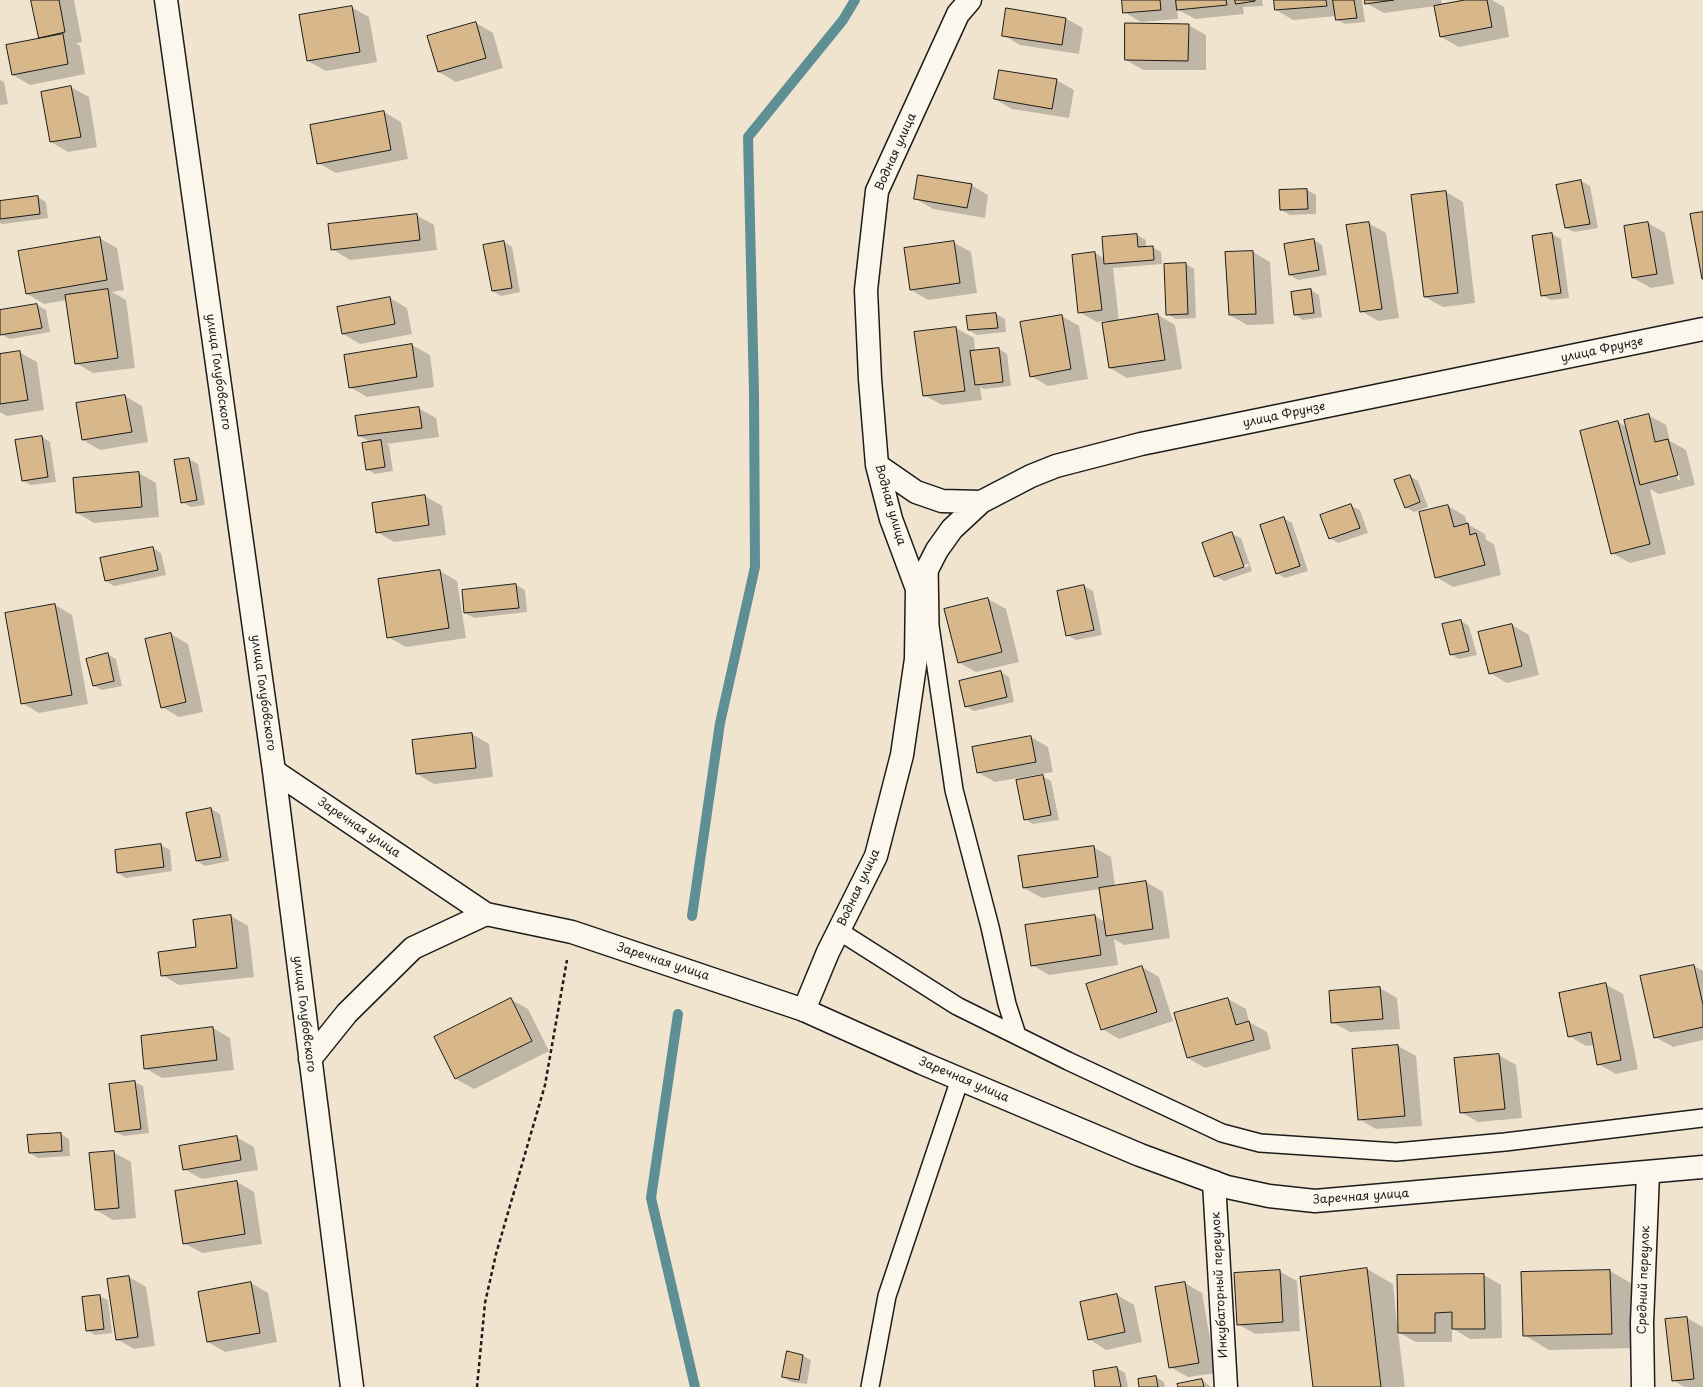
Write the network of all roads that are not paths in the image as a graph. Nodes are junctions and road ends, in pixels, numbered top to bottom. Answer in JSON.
{"nodes":[{"id":1,"x":166,"y":0,"type":"edge"},
{"id":2,"x":970,"y":0,"type":"edge"},
{"id":3,"x":1703,"y":329,"type":"edge"},
{"id":4,"x":877,"y":465,"type":"junction"},
{"id":5,"x":981,"y":502,"type":"junction"},
{"id":6,"x":929,"y":565,"type":"junction"},
{"id":7,"x":917,"y":590,"type":"junction"},
{"id":8,"x":274,"y":771,"type":"junction"},
{"id":9,"x":486,"y":914,"type":"junction"},
{"id":10,"x":839,"y":931,"type":"junction"},
{"id":11,"x":804,"y":1010,"type":"junction"},
{"id":12,"x":1017,"y":1035,"type":"junction"},
{"id":13,"x":310,"y":1059,"type":"junction"},
{"id":14,"x":960,"y":1079,"type":"junction"},
{"id":15,"x":1703,"y":1118,"type":"edge"},
{"id":16,"x":1703,"y":1167,"type":"edge"},
{"id":17,"x":1648,"y":1173,"type":"junction"},
{"id":18,"x":1214,"y":1182,"type":"junction"},
{"id":19,"x":352,"y":1387,"type":"edge"},
{"id":20,"x":870,"y":1387,"type":"edge"},
{"id":21,"x":1226,"y":1387,"type":"edge"},
{"id":22,"x":1643,"y":1387,"type":"edge"}],
"edges":[{"from":1,"to":8,"type":"street","name":"улица Голубовского"},
{"from":2,"to":4,"type":"street","name":"Водная улица"},
{"from":3,"to":5,"type":"street","name":"улица Фрунзе"},
{"from":4,"to":5,"type":"street"},
{"from":4,"to":7,"type":"street","name":"Водная улица"},
{"from":5,"to":6,"type":"street","name":"улица Фрунзе"},
{"from":6,"to":7,"type":"street","name":"улица Фрунзе"},
{"from":6,"to":12,"type":"lane"},
{"from":7,"to":10,"type":"street","name":"Водная улица"},
{"from":8,"to":9,"type":"street","name":"Заречная улица"},
{"from":8,"to":13,"type":"street","name":"улица Голубовского"},
{"from":9,"to":11,"type":"street","name":"Заречная улица"},
{"from":9,"to":13,"type":"street"},
{"from":10,"to":11,"type":"street","name":"Водная улица"},
{"from":10,"to":12,"type":"lane"},
{"from":11,"to":14,"type":"street","name":"Заречная улица"},
{"from":12,"to":15,"type":"lane"},
{"from":13,"to":19,"type":"street","name":"улица Голубовского"},
{"from":14,"to":18,"type":"street","name":"Заречная улица"},
{"from":14,"to":20,"type":"lane"},
{"from":16,"to":17,"type":"street","name":"Заречная улица"},
{"from":17,"to":18,"type":"street","name":"Заречная улица"},
{"from":17,"to":22,"type":"street","name":"Средний переулок"},
{"from":18,"to":21,"type":"street","name":"Инкубаторный переулок"}]}
